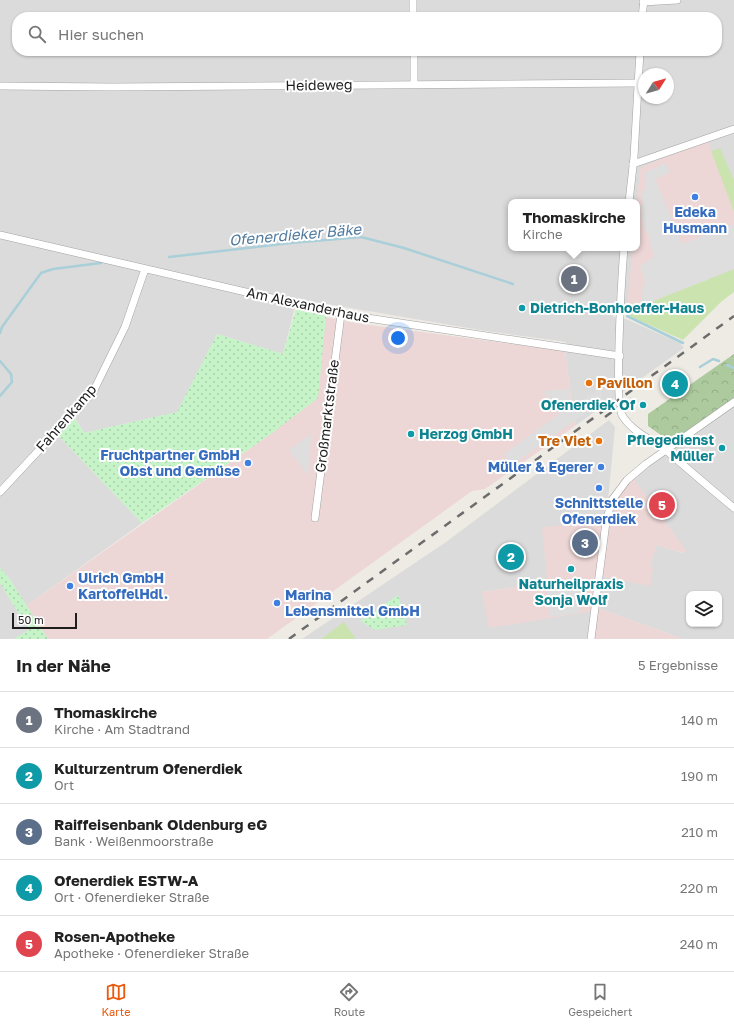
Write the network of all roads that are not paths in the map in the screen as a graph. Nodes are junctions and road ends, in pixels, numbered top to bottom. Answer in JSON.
{"nodes":[{"id":1,"x":414,"y":0,"type":"edge"},
{"id":2,"x":677,"y":0,"type":"edge"},
{"id":3,"x":643,"y":1,"type":"edge"},
{"id":4,"x":413,"y":12,"type":"edge"},
{"id":5,"x":642,"y":12,"type":"edge"},
{"id":6,"x":414,"y":56,"type":"edge"},
{"id":7,"x":640,"y":56,"type":"edge"},
{"id":8,"x":639,"y":68,"type":"edge"},
{"id":9,"x":638,"y":83,"type":"joint"},
{"id":10,"x":414,"y":84,"type":"junction"},
{"id":11,"x":0,"y":86,"type":"edge"},
{"id":12,"x":734,"y":129,"type":"edge"},
{"id":13,"x":633,"y":164,"type":"junction"},
{"id":14,"x":629,"y":199,"type":"edge"},
{"id":15,"x":0,"y":235,"type":"edge"},
{"id":16,"x":624,"y":251,"type":"edge"},
{"id":17,"x":144,"y":268,"type":"junction"},
{"id":18,"x":341,"y":314,"type":"junction"},
{"id":19,"x":620,"y":356,"type":"junction"},
{"id":20,"x":734,"y":402,"type":"edge"},
{"id":21,"x":666,"y":451,"type":"junction"},
{"id":22,"x":0,"y":492,"type":"edge"},
{"id":23,"x":734,"y":508,"type":"edge"},
{"id":24,"x":315,"y":518,"type":"dead end"},
{"id":25,"x":590,"y":639,"type":"edge"}],
"edges":[{"from":1,"to":4,"type":"street"},
{"from":2,"to":3,"type":"street"},
{"from":3,"to":5,"type":"street"},
{"from":6,"to":10,"type":"street"},
{"from":7,"to":8,"type":"street"},
{"from":9,"to":10,"type":"street","name":"Heideweg"},
{"from":9,"to":13,"type":"street"},
{"from":10,"to":11,"type":"street","name":"Heideweg"},
{"from":12,"to":13,"type":"street"},
{"from":13,"to":14,"type":"street"},
{"from":15,"to":17,"type":"street","name":"Am Alexanderhaus"},
{"from":16,"to":19,"type":"street"},
{"from":17,"to":18,"type":"street","name":"Am Alexanderhaus"},
{"from":17,"to":22,"type":"street","name":"Fahrenkamp"},
{"from":18,"to":19,"type":"street","name":"Am Alexanderhaus"},
{"from":18,"to":24,"type":"street","name":"Großmarktstraße"},
{"from":19,"to":21,"type":"street"},
{"from":20,"to":21,"type":"street"},
{"from":21,"to":23,"type":"street"},
{"from":21,"to":25,"type":"street"}]}
